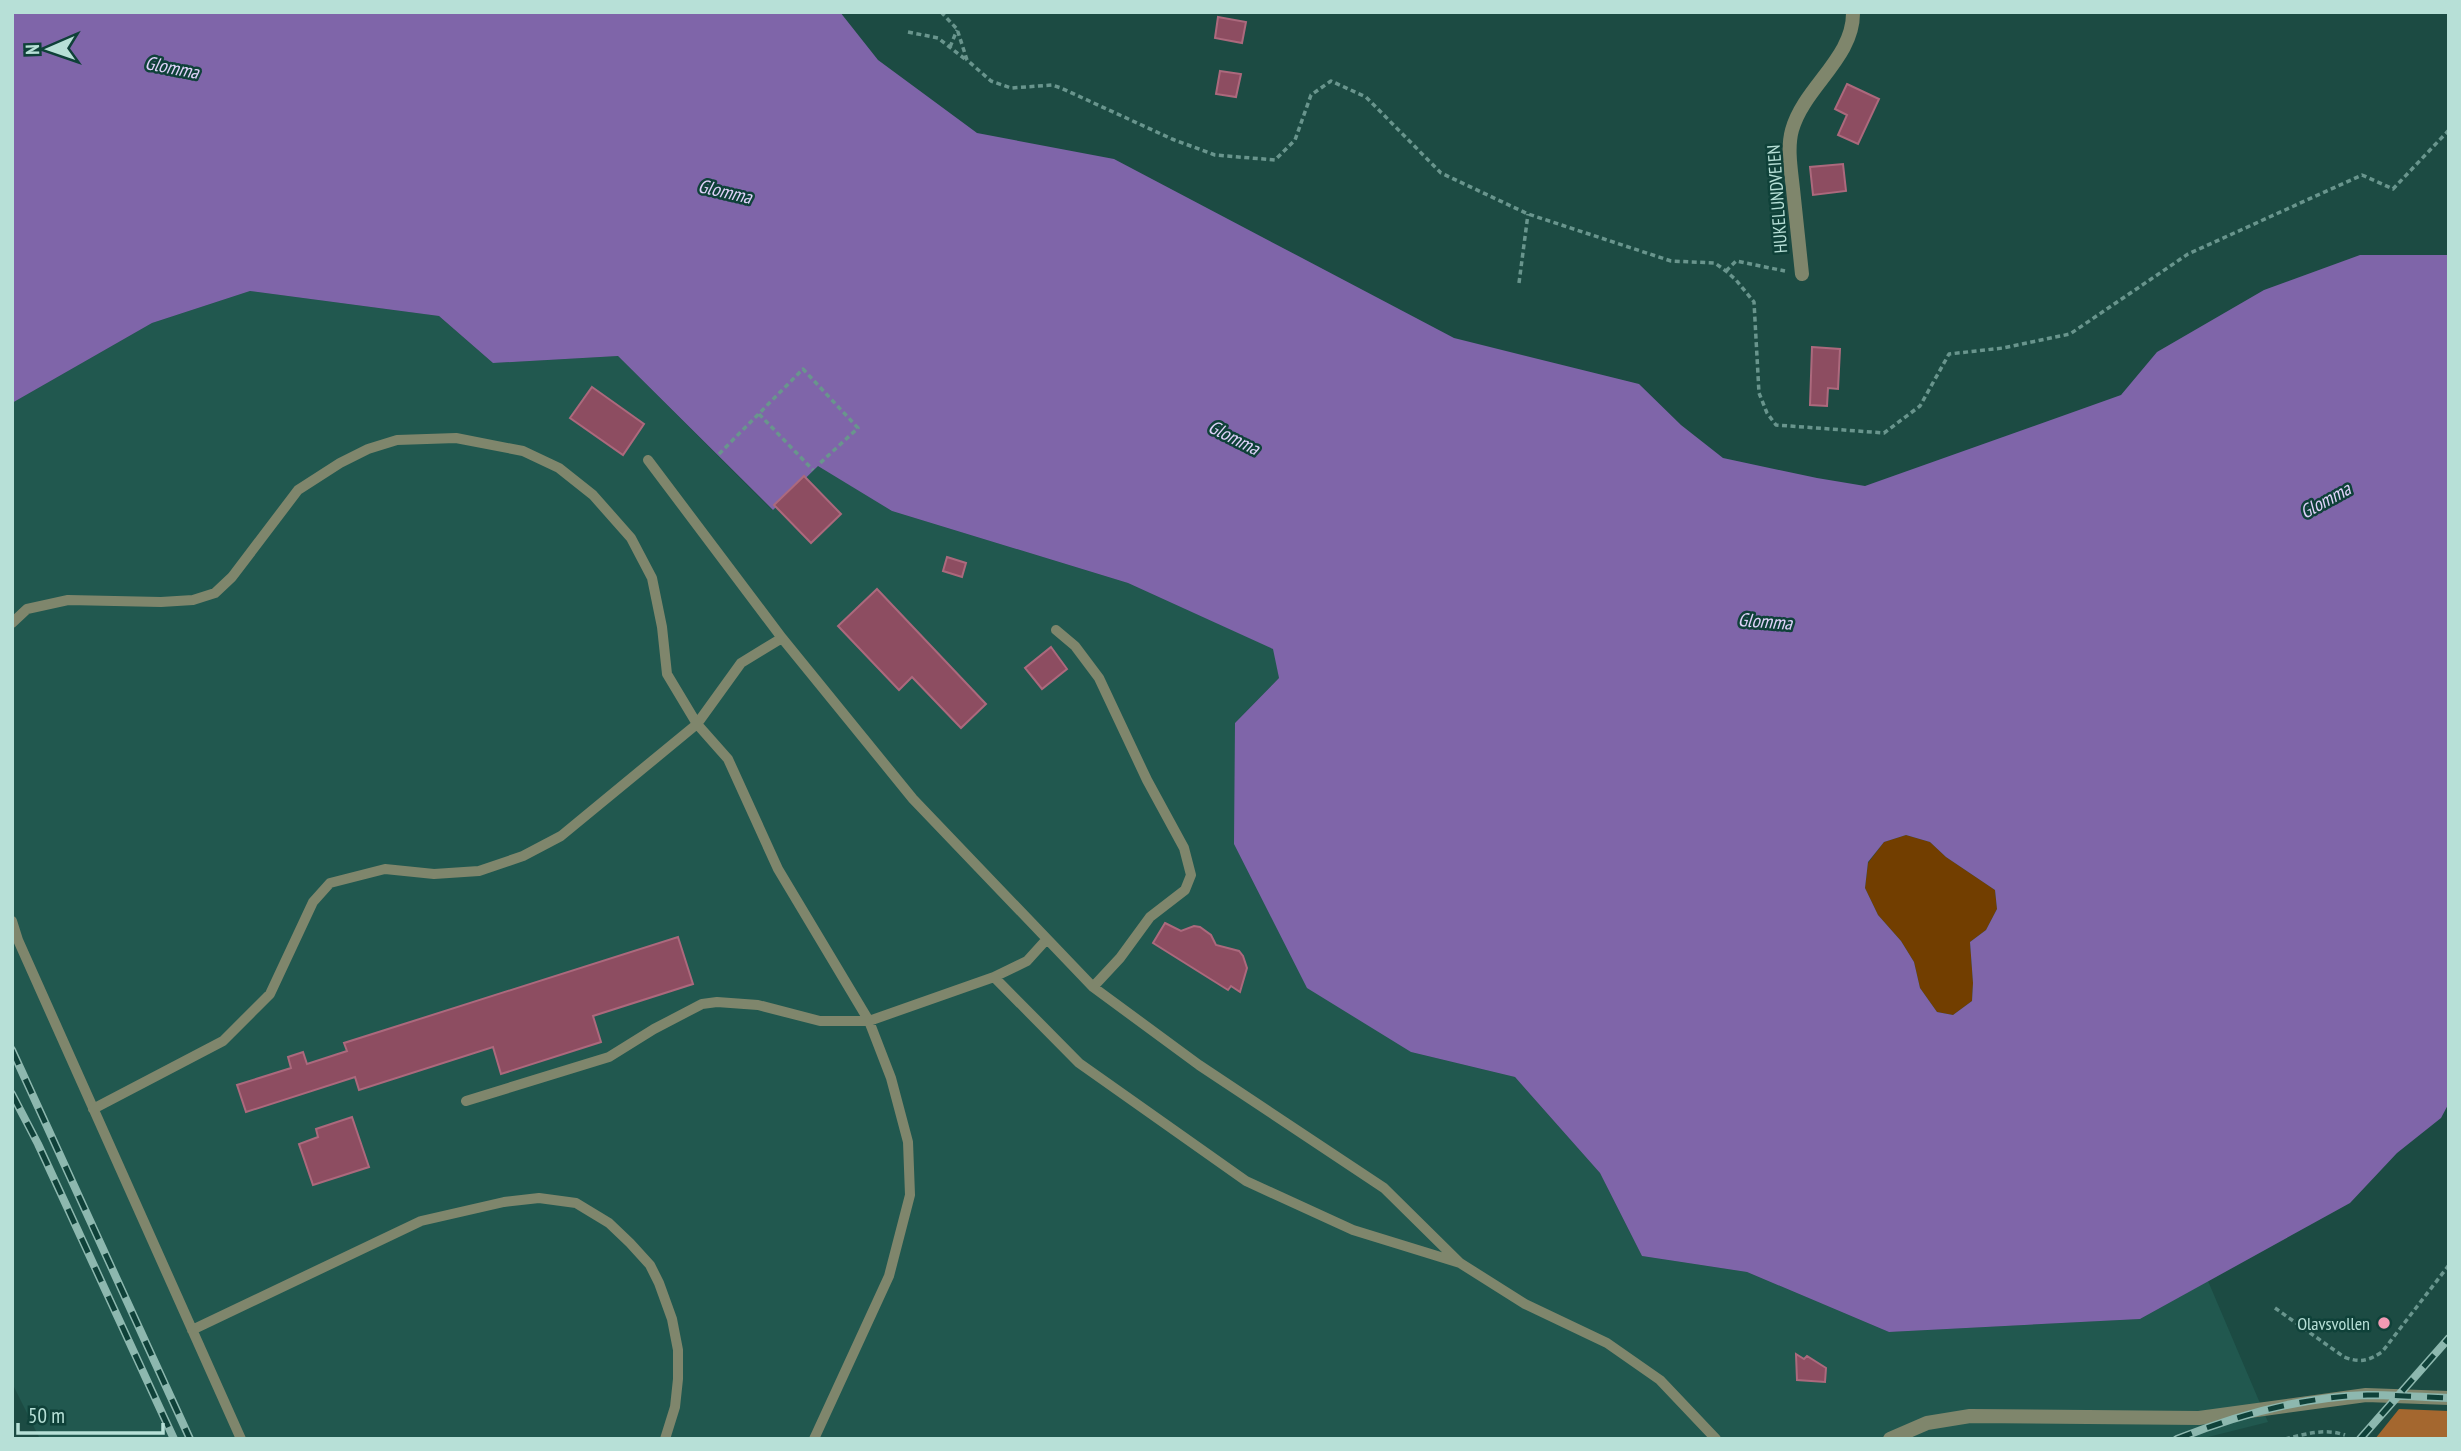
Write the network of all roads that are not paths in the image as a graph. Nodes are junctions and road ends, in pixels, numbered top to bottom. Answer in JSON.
{"nodes":[{"id":1,"x":1853,"y":12,"type":"edge"},
{"id":2,"x":1802,"y":274,"type":"road end"},
{"id":3,"x":648,"y":460,"type":"dead end"},
{"id":4,"x":12,"y":624,"type":"edge"},
{"id":5,"x":1056,"y":629,"type":"dead end"},
{"id":6,"x":782,"y":638,"type":"junction"},
{"id":7,"x":697,"y":724,"type":"junction"},
{"id":8,"x":12,"y":921,"type":"edge"},
{"id":9,"x":1046,"y":940,"type":"junction"},
{"id":10,"x":994,"y":977,"type":"junction"},
{"id":11,"x":1093,"y":987,"type":"junction"},
{"id":12,"x":869,"y":1021,"type":"junction"},
{"id":13,"x":466,"y":1101,"type":"dead end"},
{"id":14,"x":93,"y":1109,"type":"junction"},
{"id":15,"x":1460,"y":1263,"type":"junction"},
{"id":16,"x":192,"y":1330,"type":"junction"},
{"id":17,"x":2449,"y":1398,"type":"edge"},
{"id":18,"x":241,"y":1439,"type":"edge"},
{"id":19,"x":665,"y":1439,"type":"edge"},
{"id":20,"x":814,"y":1439,"type":"edge"},
{"id":21,"x":1716,"y":1439,"type":"edge"},
{"id":22,"x":1890,"y":1439,"type":"edge"}],
"edges":[{"from":1,"to":2,"type":"street","name":"HUKELUNDVEIEN"},
{"from":3,"to":6,"type":"lane"},
{"from":4,"to":7,"type":"lane"},
{"from":5,"to":11,"type":"lane"},
{"from":6,"to":7,"type":"lane"},
{"from":6,"to":9,"type":"lane"},
{"from":7,"to":12,"type":"lane"},
{"from":7,"to":14,"type":"lane"},
{"from":8,"to":14,"type":"lane"},
{"from":9,"to":10,"type":"lane"},
{"from":9,"to":11,"type":"lane"},
{"from":10,"to":12,"type":"lane"},
{"from":10,"to":15,"type":"lane"},
{"from":11,"to":15,"type":"lane"},
{"from":12,"to":13,"type":"lane"},
{"from":12,"to":20,"type":"lane"},
{"from":14,"to":16,"type":"lane"},
{"from":15,"to":21,"type":"lane"},
{"from":16,"to":18,"type":"lane"},
{"from":16,"to":19,"type":"lane"},
{"from":17,"to":22,"type":"street"}]}
